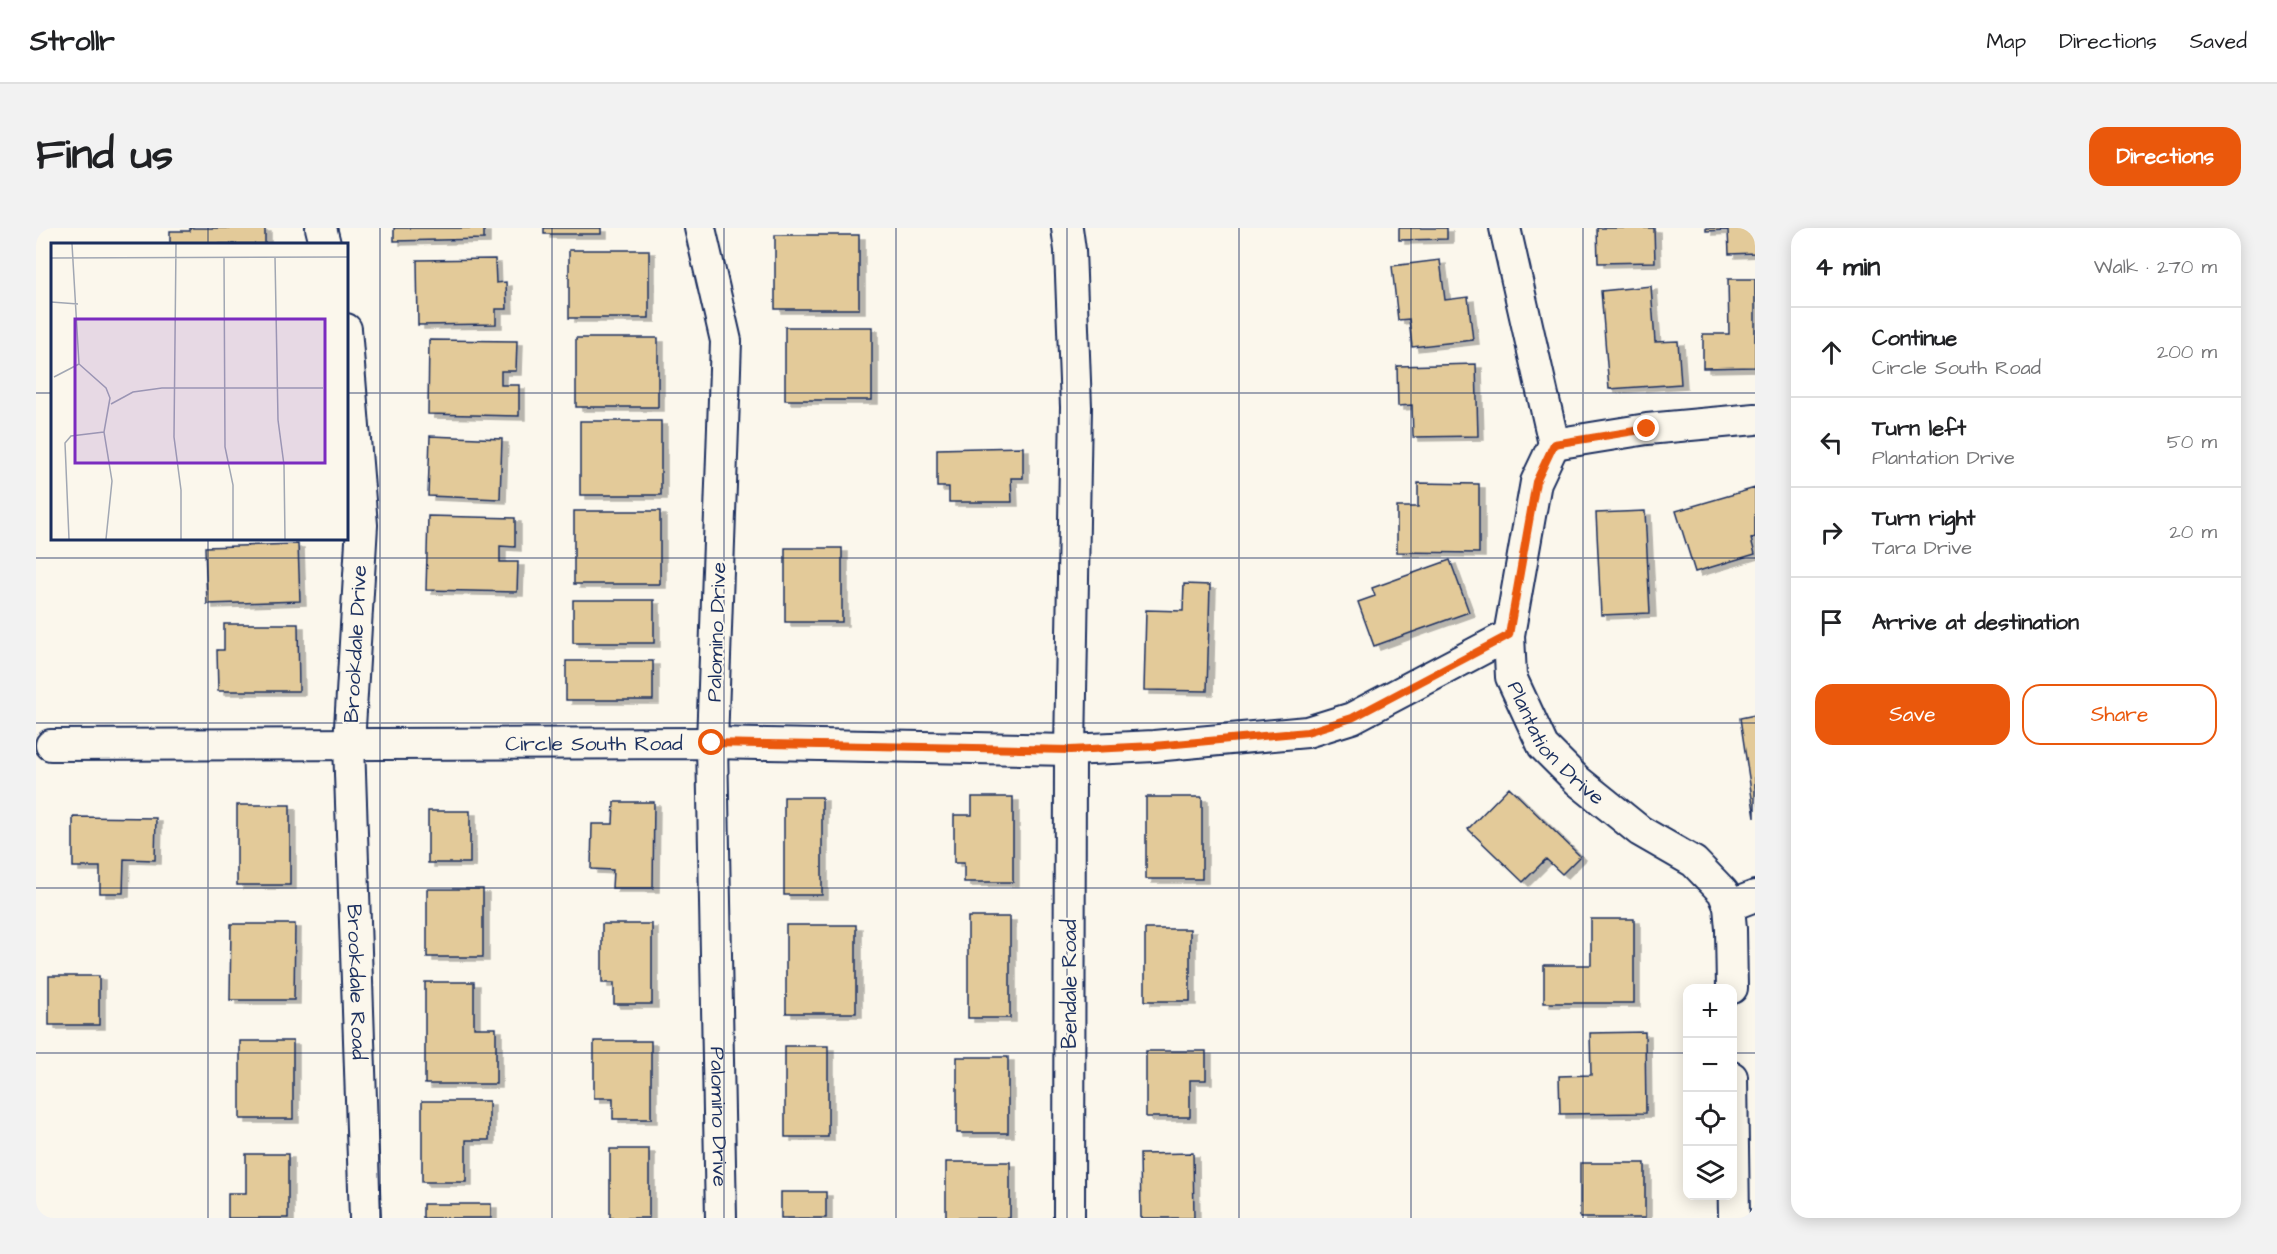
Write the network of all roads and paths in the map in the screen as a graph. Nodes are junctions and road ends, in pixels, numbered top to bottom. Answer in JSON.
{"nodes":[{"id":1,"x":321,"y":228,"type":"edge"},
{"id":2,"x":700,"y":228,"type":"edge"},
{"id":3,"x":1067,"y":228,"type":"edge"},
{"id":4,"x":1504,"y":228,"type":"edge"},
{"id":5,"x":325,"y":243,"type":"edge"},
{"id":6,"x":348,"y":354,"type":"edge"},
{"id":7,"x":1755,"y":419,"type":"edge"},
{"id":8,"x":1554,"y":444,"type":"junction"},
{"id":9,"x":1509,"y":635,"type":"junction"},
{"id":10,"x":712,"y":743,"type":"junction"},
{"id":11,"x":349,"y":744,"type":"junction"},
{"id":12,"x":51,"y":745,"type":"dead end"},
{"id":13,"x":1070,"y":750,"type":"junction"},
{"id":14,"x":1742,"y":901,"type":"edge"},
{"id":15,"x":1732,"y":984,"type":"edge"},
{"id":16,"x":1732,"y":1092,"type":"edge"},
{"id":17,"x":365,"y":1218,"type":"edge"},
{"id":18,"x":721,"y":1218,"type":"edge"},
{"id":19,"x":1069,"y":1218,"type":"edge"},
{"id":20,"x":1734,"y":1218,"type":"edge"}],
"edges":[{"from":1,"to":5,"type":"street"},
{"from":2,"to":10,"type":"street","name":"Palomino Drive"},
{"from":3,"to":13,"type":"street","name":"Bendale Road"},
{"from":4,"to":8,"type":"street"},
{"from":6,"to":11,"type":"street","name":"Brookdale Drive"},
{"from":7,"to":8,"type":"street"},
{"from":8,"to":9,"type":"street","name":"Plantation Drive"},
{"from":9,"to":13,"type":"street","name":"Circle South Road"},
{"from":9,"to":14,"type":"street","name":"Plantation Drive"},
{"from":10,"to":11,"type":"street","name":"Circle South Road"},
{"from":10,"to":13,"type":"street","name":"Circle South Road"},
{"from":10,"to":18,"type":"street","name":"Palomino Drive"},
{"from":11,"to":12,"type":"street","name":"Circle South Road"},
{"from":11,"to":17,"type":"street","name":"Brookdale Road"},
{"from":13,"to":19,"type":"street","name":"Bendale Road"},
{"from":14,"to":15,"type":"street","name":"Plantation Drive"},
{"from":16,"to":20,"type":"street"}]}
